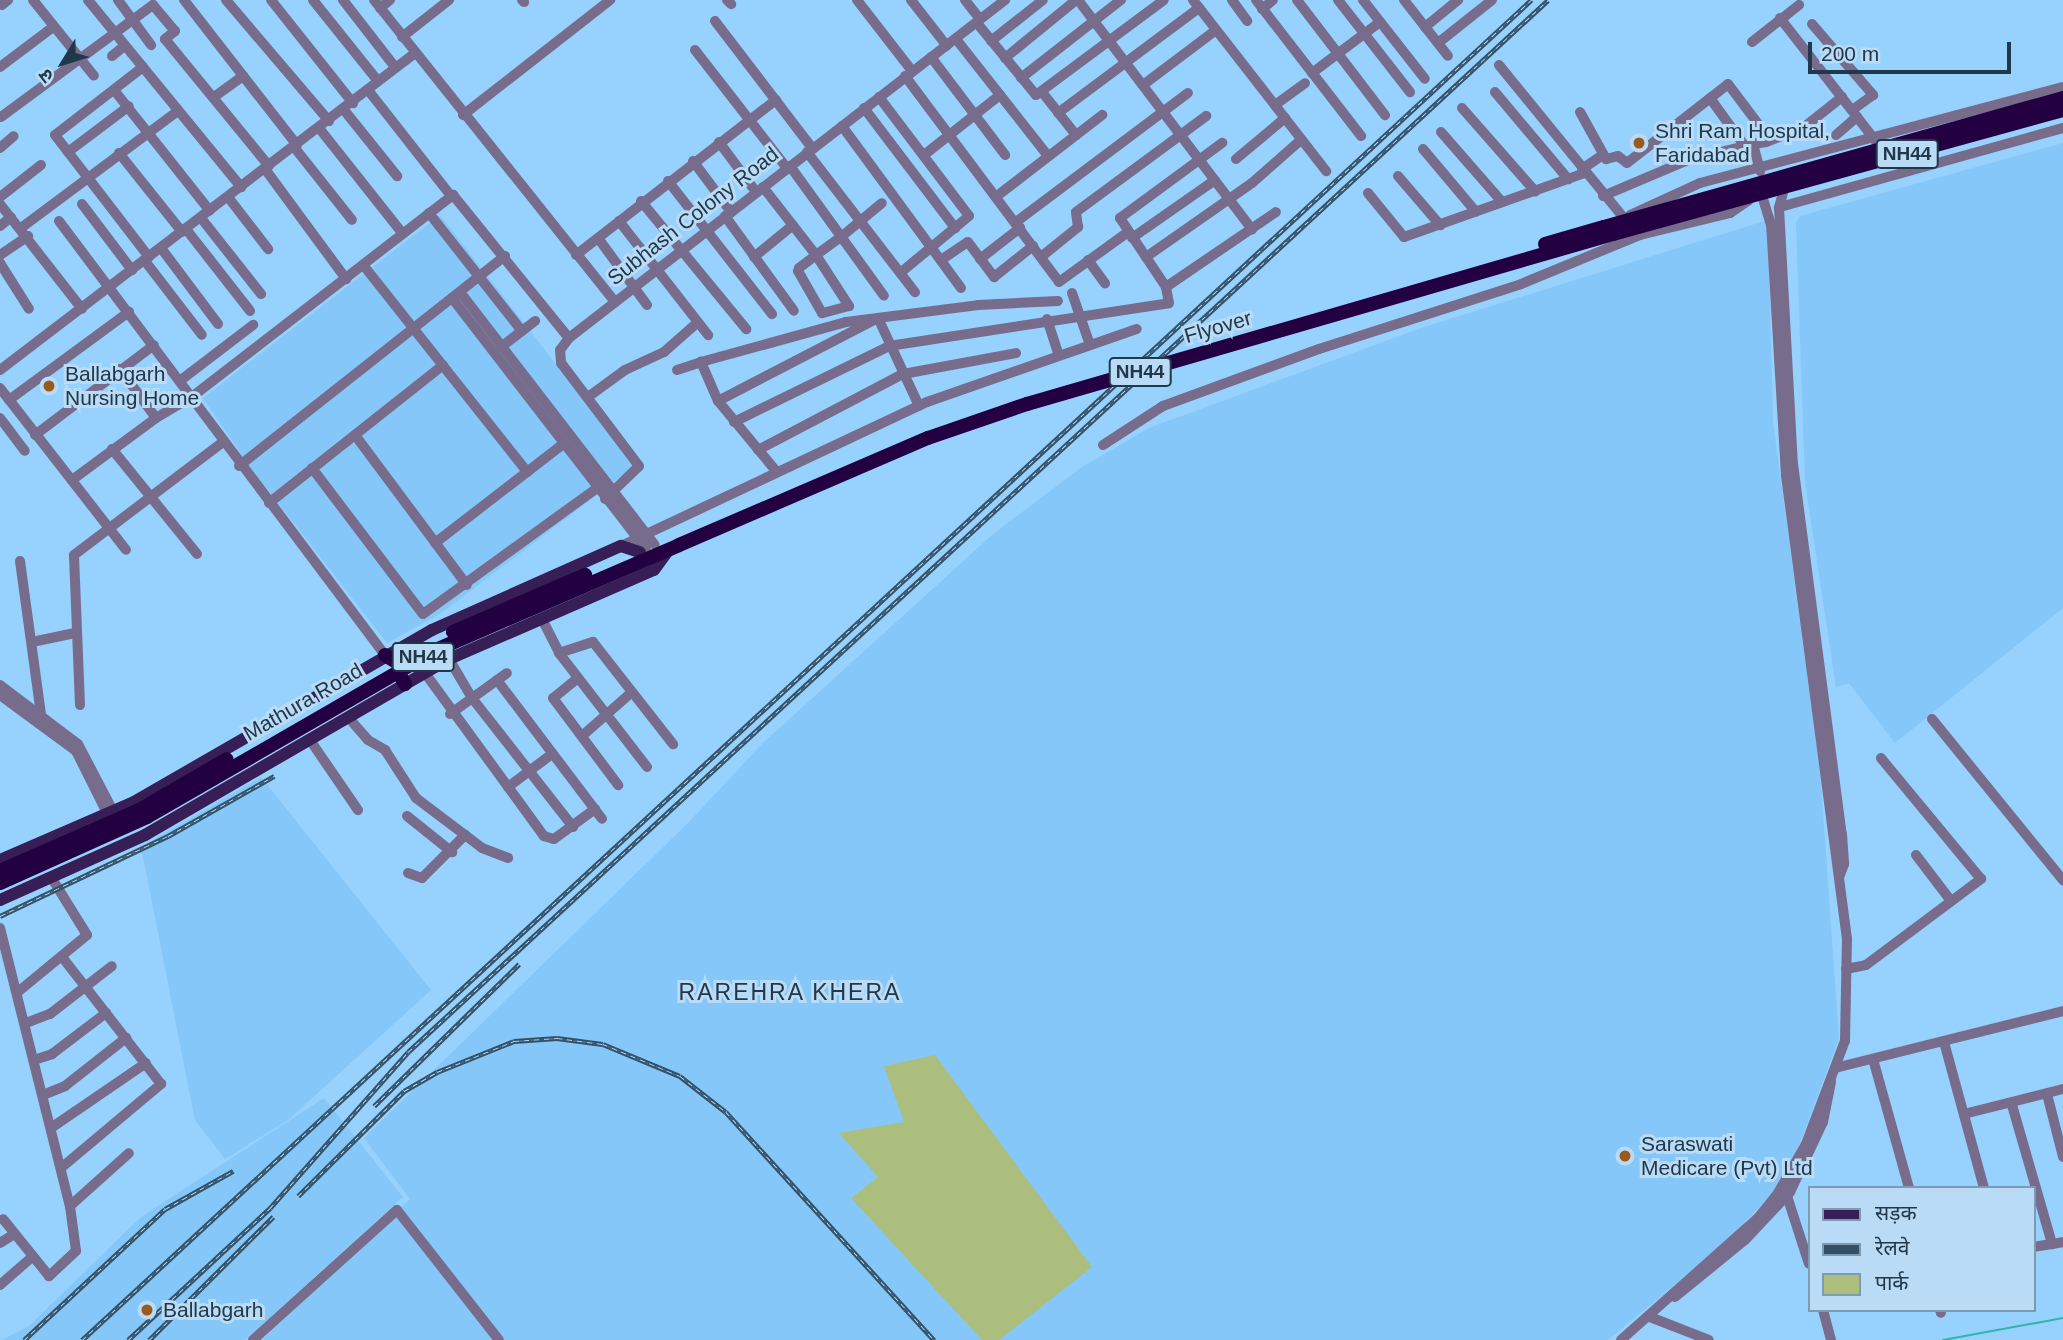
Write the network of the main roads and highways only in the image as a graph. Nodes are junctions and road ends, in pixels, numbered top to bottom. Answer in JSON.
{"nodes":[{"id":1,"x":2063,"y":98,"type":"edge"},
{"id":2,"x":2063,"y":110,"type":"edge"},
{"id":3,"x":1614,"y":226,"type":"junction"},
{"id":4,"x":656,"y":544,"type":"junction"},
{"id":5,"x":451,"y":627,"type":"junction"},
{"id":6,"x":396,"y":668,"type":"junction"},
{"id":7,"x":187,"y":788,"type":"junction"},
{"id":8,"x":0,"y":860,"type":"edge"},
{"id":9,"x":0,"y":871,"type":"edge"},
{"id":10,"x":0,"y":883,"type":"edge"},
{"id":11,"x":0,"y":900,"type":"edge"}],
"edges":[{"from":1,"to":3,"type":"highway","number":"NH44"},
{"from":2,"to":3,"type":"highway","name":"Flyover","number":"NH44"},
{"from":3,"to":4,"type":"highway","name":"Flyover","number":"NH44","bridge":true},
{"from":4,"to":5,"type":"highway","name":"Mathura Road","number":"NH44"},
{"from":4,"to":5,"type":"main road"},
{"from":4,"to":6,"type":"highway","name":"Mathura Road","number":"NH44"},
{"from":4,"to":6,"type":"main road"},
{"from":5,"to":6,"type":"highway","name":"Mathura Road","number":"NH44"},
{"from":5,"to":6,"type":"main road"},
{"from":6,"to":7,"type":"highway","name":"Mathura Road","number":"NH44"},
{"from":6,"to":8,"type":"main road"},
{"from":6,"to":11,"type":"main road"},
{"from":7,"to":9,"type":"highway","name":"Mathura Road","number":"NH44"},
{"from":7,"to":10,"type":"highway","name":"Mathura Road","number":"NH44"}]}
